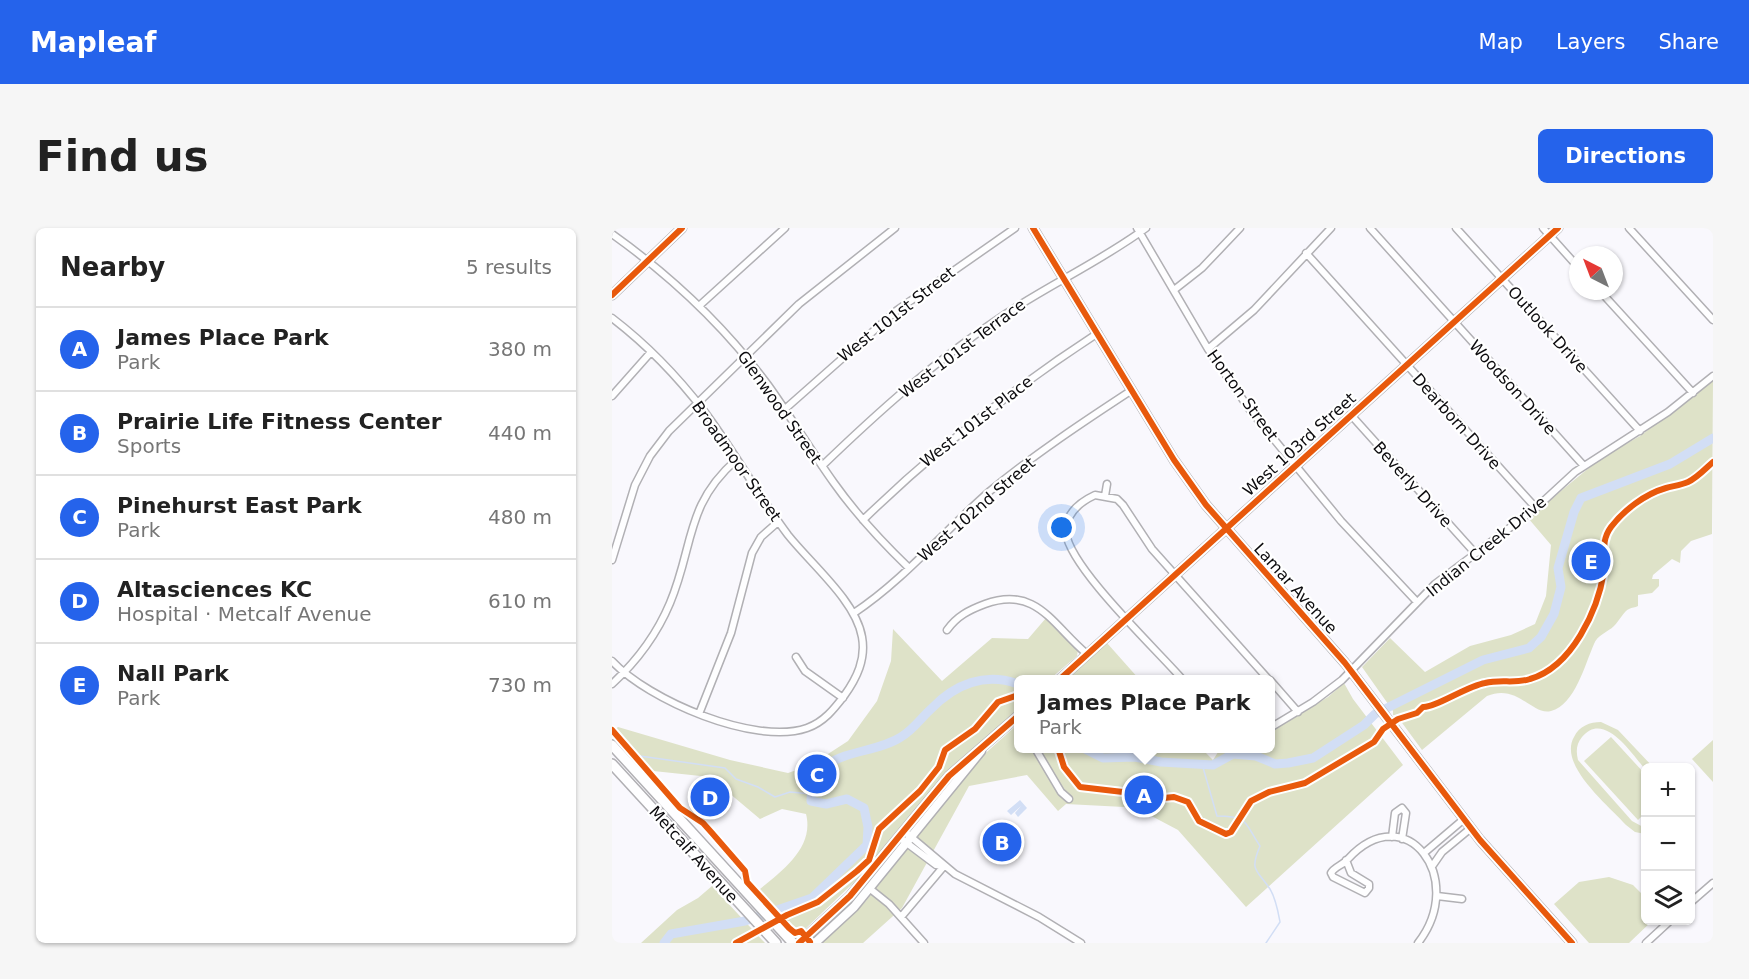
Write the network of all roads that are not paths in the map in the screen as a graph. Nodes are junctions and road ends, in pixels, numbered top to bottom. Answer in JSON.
{"nodes":[{"id":1,"x":682,"y":228,"type":"edge"},
{"id":2,"x":785,"y":228,"type":"edge"},
{"id":3,"x":896,"y":228,"type":"edge"},
{"id":4,"x":1015,"y":228,"type":"edge"},
{"id":5,"x":1033,"y":228,"type":"edge"},
{"id":6,"x":1240,"y":228,"type":"edge"},
{"id":7,"x":1331,"y":228,"type":"edge"},
{"id":8,"x":1370,"y":228,"type":"edge"},
{"id":9,"x":1456,"y":228,"type":"edge"},
{"id":10,"x":1543,"y":228,"type":"edge"},
{"id":11,"x":1558,"y":228,"type":"edge"},
{"id":12,"x":1629,"y":228,"type":"edge"},
{"id":13,"x":1141,"y":229,"type":"edge"},
{"id":14,"x":612,"y":234,"type":"edge"},
{"id":15,"x":1550,"y":236,"type":"junction"},
{"id":16,"x":1306,"y":253,"type":"junction"},
{"id":17,"x":1569,"y":257,"type":"edge"},
{"id":18,"x":648,"y":261,"type":"junction"},
{"id":19,"x":1065,"y":278,"type":"junction"},
{"id":20,"x":1502,"y":278,"type":"junction"},
{"id":21,"x":1174,"y":290,"type":"junction"},
{"id":22,"x":612,"y":296,"type":"edge"},
{"id":23,"x":1608,"y":300,"type":"edge"},
{"id":24,"x":699,"y":306,"type":"junction"},
{"id":25,"x":612,"y":318,"type":"edge"},
{"id":26,"x":1713,"y":320,"type":"edge"},
{"id":27,"x":1454,"y":322,"type":"junction"},
{"id":28,"x":1098,"y":333,"type":"junction"},
{"id":29,"x":1208,"y":349,"type":"junction"},
{"id":30,"x":651,"y":352,"type":"junction"},
{"id":31,"x":744,"y":355,"type":"junction"},
{"id":32,"x":1407,"y":365,"type":"junction"},
{"id":33,"x":1713,"y":376,"type":"edge"},
{"id":34,"x":1132,"y":390,"type":"junction"},
{"id":35,"x":1694,"y":393,"type":"junction"},
{"id":36,"x":612,"y":396,"type":"edge"},
{"id":37,"x":697,"y":402,"type":"junction"},
{"id":38,"x":784,"y":409,"type":"junction"},
{"id":39,"x":1351,"y":415,"type":"junction"},
{"id":40,"x":1640,"y":431,"type":"junction"},
{"id":41,"x":736,"y":460,"type":"junction"},
{"id":42,"x":1295,"y":465,"type":"junction"},
{"id":43,"x":822,"y":466,"type":"junction"},
{"id":44,"x":1584,"y":466,"type":"junction"},
{"id":45,"x":1107,"y":484,"type":"dead end"},
{"id":46,"x":1105,"y":496,"type":"junction"},
{"id":47,"x":1536,"y":508,"type":"junction"},
{"id":48,"x":863,"y":520,"type":"junction"},
{"id":49,"x":778,"y":522,"type":"junction"},
{"id":50,"x":1225,"y":529,"type":"junction"},
{"id":51,"x":1475,"y":553,"type":"junction"},
{"id":52,"x":612,"y":560,"type":"edge"},
{"id":53,"x":909,"y":568,"type":"junction"},
{"id":54,"x":1175,"y":574,"type":"junction"},
{"id":55,"x":1417,"y":602,"type":"junction"},
{"id":56,"x":854,"y":613,"type":"junction"},
{"id":57,"x":1127,"y":618,"type":"junction"},
{"id":58,"x":947,"y":630,"type":"dead end"},
{"id":59,"x":1087,"y":654,"type":"junction"},
{"id":60,"x":796,"y":657,"type":"dead end"},
{"id":61,"x":612,"y":662,"type":"edge"},
{"id":62,"x":1352,"y":672,"type":"junction"},
{"id":63,"x":624,"y":673,"type":"junction"},
{"id":64,"x":1064,"y":675,"type":"edge"},
{"id":65,"x":1178,"y":675,"type":"edge"},
{"id":66,"x":1266,"y":675,"type":"edge"},
{"id":67,"x":612,"y":684,"type":"edge"},
{"id":68,"x":1275,"y":686,"type":"edge"},
{"id":69,"x":843,"y":698,"type":"junction"},
{"id":70,"x":1298,"y":712,"type":"junction"},
{"id":71,"x":699,"y":714,"type":"junction"},
{"id":72,"x":1014,"y":724,"type":"edge"},
{"id":73,"x":1275,"y":725,"type":"edge"},
{"id":74,"x":612,"y":745,"type":"edge"},
{"id":75,"x":1038,"y":753,"type":"edge"},
{"id":76,"x":612,"y":764,"type":"edge"},
{"id":77,"x":1068,"y":799,"type":"dead end"},
{"id":78,"x":1464,"y":819,"type":"junction"},
{"id":79,"x":1471,"y":828,"type":"junction"},
{"id":80,"x":905,"y":836,"type":"junction"},
{"id":81,"x":1392,"y":837,"type":"junction"},
{"id":82,"x":1402,"y":839,"type":"junction"},
{"id":83,"x":1424,"y":854,"type":"junction"},
{"id":84,"x":1347,"y":860,"type":"junction"},
{"id":85,"x":1432,"y":865,"type":"junction"},
{"id":86,"x":944,"y":866,"type":"junction"},
{"id":87,"x":1713,"y":883,"type":"edge"},
{"id":88,"x":869,"y":888,"type":"junction"},
{"id":89,"x":1437,"y":896,"type":"junction"},
{"id":90,"x":1462,"y":899,"type":"dead end"},
{"id":91,"x":1695,"y":899,"type":"edge"},
{"id":92,"x":901,"y":917,"type":"junction"},
{"id":93,"x":1666,"y":925,"type":"edge"},
{"id":94,"x":791,"y":940,"type":"edge"},
{"id":95,"x":776,"y":943,"type":"edge"},
{"id":96,"x":800,"y":943,"type":"edge"},
{"id":97,"x":815,"y":943,"type":"edge"},
{"id":98,"x":924,"y":943,"type":"edge"},
{"id":99,"x":1081,"y":943,"type":"edge"},
{"id":100,"x":1418,"y":943,"type":"edge"},
{"id":101,"x":1572,"y":943,"type":"edge"},
{"id":102,"x":1646,"y":943,"type":"edge"}],
"edges":[{"from":1,"to":18,"type":"main road"},
{"from":2,"to":24,"type":"street"},
{"from":3,"to":31,"type":"street"},
{"from":4,"to":38,"type":"street","name":"West 101st Street"},
{"from":5,"to":19,"type":"main road","name":"Lamar Avenue"},
{"from":6,"to":21,"type":"street"},
{"from":7,"to":16,"type":"street"},
{"from":8,"to":27,"type":"street","name":"Woodson Drive"},
{"from":9,"to":20,"type":"street","name":"Outlook Drive"},
{"from":10,"to":15,"type":"street"},
{"from":11,"to":15,"type":"main road","name":"West 103rd Street"},
{"from":12,"to":26,"type":"street"},
{"from":13,"to":19,"type":"street","name":"West 101st Terrace"},
{"from":13,"to":21,"type":"street","name":"Horton Street"},
{"from":14,"to":18,"type":"street","name":"Glenwood Street"},
{"from":15,"to":17,"type":"street"},
{"from":15,"to":20,"type":"main road","name":"West 103rd Street"},
{"from":16,"to":29,"type":"street"},
{"from":16,"to":32,"type":"street","name":"Dearborn Drive"},
{"from":18,"to":22,"type":"main road"},
{"from":18,"to":24,"type":"street","name":"Glenwood Street"},
{"from":19,"to":28,"type":"main road","name":"Lamar Avenue"},
{"from":19,"to":43,"type":"street","name":"West 101st Terrace"},
{"from":20,"to":27,"type":"main road","name":"West 103rd Street"},
{"from":20,"to":40,"type":"street","name":"Outlook Drive"},
{"from":21,"to":29,"type":"street","name":"Horton Street"},
{"from":23,"to":35,"type":"street"},
{"from":24,"to":31,"type":"street","name":"Glenwood Street"},
{"from":25,"to":30,"type":"street","name":"Broadmoor Street"},
{"from":27,"to":32,"type":"main road","name":"West 103rd Street"},
{"from":27,"to":44,"type":"street","name":"Woodson Drive"},
{"from":28,"to":34,"type":"main road","name":"Lamar Avenue"},
{"from":28,"to":48,"type":"street","name":"West 101st Place"},
{"from":29,"to":42,"type":"street","name":"Horton Street"},
{"from":30,"to":36,"type":"street"},
{"from":30,"to":37,"type":"street","name":"Broadmoor Street"},
{"from":31,"to":37,"type":"street"},
{"from":31,"to":38,"type":"street","name":"Glenwood Street"},
{"from":32,"to":39,"type":"main road","name":"West 103rd Street"},
{"from":32,"to":47,"type":"street","name":"Dearborn Drive"},
{"from":33,"to":35,"type":"street","name":"Indian Creek Drive"},
{"from":34,"to":50,"type":"main road","name":"Lamar Avenue"},
{"from":34,"to":53,"type":"street","name":"West 102nd Street"},
{"from":35,"to":40,"type":"street","name":"Indian Creek Drive"},
{"from":37,"to":41,"type":"street","name":"Broadmoor Street"},
{"from":37,"to":52,"type":"street"},
{"from":38,"to":43,"type":"street","name":"Glenwood Street"},
{"from":39,"to":42,"type":"main road","name":"West 103rd Street"},
{"from":39,"to":51,"type":"street","name":"Beverly Drive"},
{"from":40,"to":44,"type":"street","name":"Indian Creek Drive"},
{"from":41,"to":49,"type":"street","name":"Broadmoor Street"},
{"from":41,"to":63,"type":"street"},
{"from":42,"to":50,"type":"main road","name":"West 103rd Street"},
{"from":42,"to":55,"type":"street","name":"Horton Street"},
{"from":43,"to":48,"type":"street","name":"Glenwood Street"},
{"from":44,"to":47,"type":"street","name":"Indian Creek Drive"},
{"from":45,"to":46,"type":"street"},
{"from":46,"to":54,"type":"street"},
{"from":46,"to":57,"type":"street"},
{"from":47,"to":51,"type":"street","name":"Indian Creek Drive"},
{"from":48,"to":53,"type":"street","name":"Glenwood Street"},
{"from":49,"to":56,"type":"street","name":"Broadmoor Street"},
{"from":49,"to":71,"type":"street"},
{"from":50,"to":54,"type":"main road","name":"West 103rd Street"},
{"from":50,"to":62,"type":"main road","name":"Lamar Avenue"},
{"from":51,"to":55,"type":"street","name":"Indian Creek Drive"},
{"from":53,"to":56,"type":"street","name":"West 102nd Street"},
{"from":54,"to":57,"type":"main road","name":"West 103rd Street"},
{"from":54,"to":66,"type":"street"},
{"from":55,"to":62,"type":"street","name":"Indian Creek Drive"},
{"from":56,"to":69,"type":"street"},
{"from":57,"to":59,"type":"main road","name":"West 103rd Street"},
{"from":57,"to":65,"type":"street"},
{"from":58,"to":59,"type":"street"},
{"from":59,"to":64,"type":"main road","name":"West 103rd Street"},
{"from":60,"to":69,"type":"street"},
{"from":61,"to":63,"type":"street"},
{"from":62,"to":70,"type":"street","name":"Indian Creek Drive"},
{"from":62,"to":78,"type":"main road","name":"Lamar Avenue"},
{"from":63,"to":67,"type":"street"},
{"from":63,"to":71,"type":"street"},
{"from":68,"to":70,"type":"street"},
{"from":69,"to":71,"type":"street"},
{"from":70,"to":73,"type":"street","name":"Indian Creek Drive"},
{"from":72,"to":80,"type":"main road"},
{"from":74,"to":94,"type":"main road","name":"Metcalf Avenue"},
{"from":75,"to":77,"type":"street"},
{"from":76,"to":95,"type":"main road","name":"Metcalf Avenue"},
{"from":78,"to":79,"type":"main road","name":"Lamar Avenue"},
{"from":78,"to":83,"type":"street"},
{"from":79,"to":85,"type":"street"},
{"from":79,"to":101,"type":"main road","name":"Lamar Avenue"},
{"from":80,"to":86,"type":"street"},
{"from":80,"to":88,"type":"main road"},
{"from":80,"to":96,"type":"main road"},
{"from":81,"to":82,"type":"street"},
{"from":81,"to":82,"type":"street"},
{"from":81,"to":84,"type":"street"},
{"from":82,"to":83,"type":"street"},
{"from":83,"to":85,"type":"street"},
{"from":84,"to":84,"type":"street"},
{"from":85,"to":89,"type":"street"},
{"from":86,"to":92,"type":"street"},
{"from":86,"to":99,"type":"street"},
{"from":87,"to":91,"type":"street"},
{"from":88,"to":92,"type":"street"},
{"from":88,"to":97,"type":"main road"},
{"from":89,"to":90,"type":"street"},
{"from":89,"to":100,"type":"street"},
{"from":92,"to":98,"type":"street"},
{"from":93,"to":102,"type":"street"}]}
